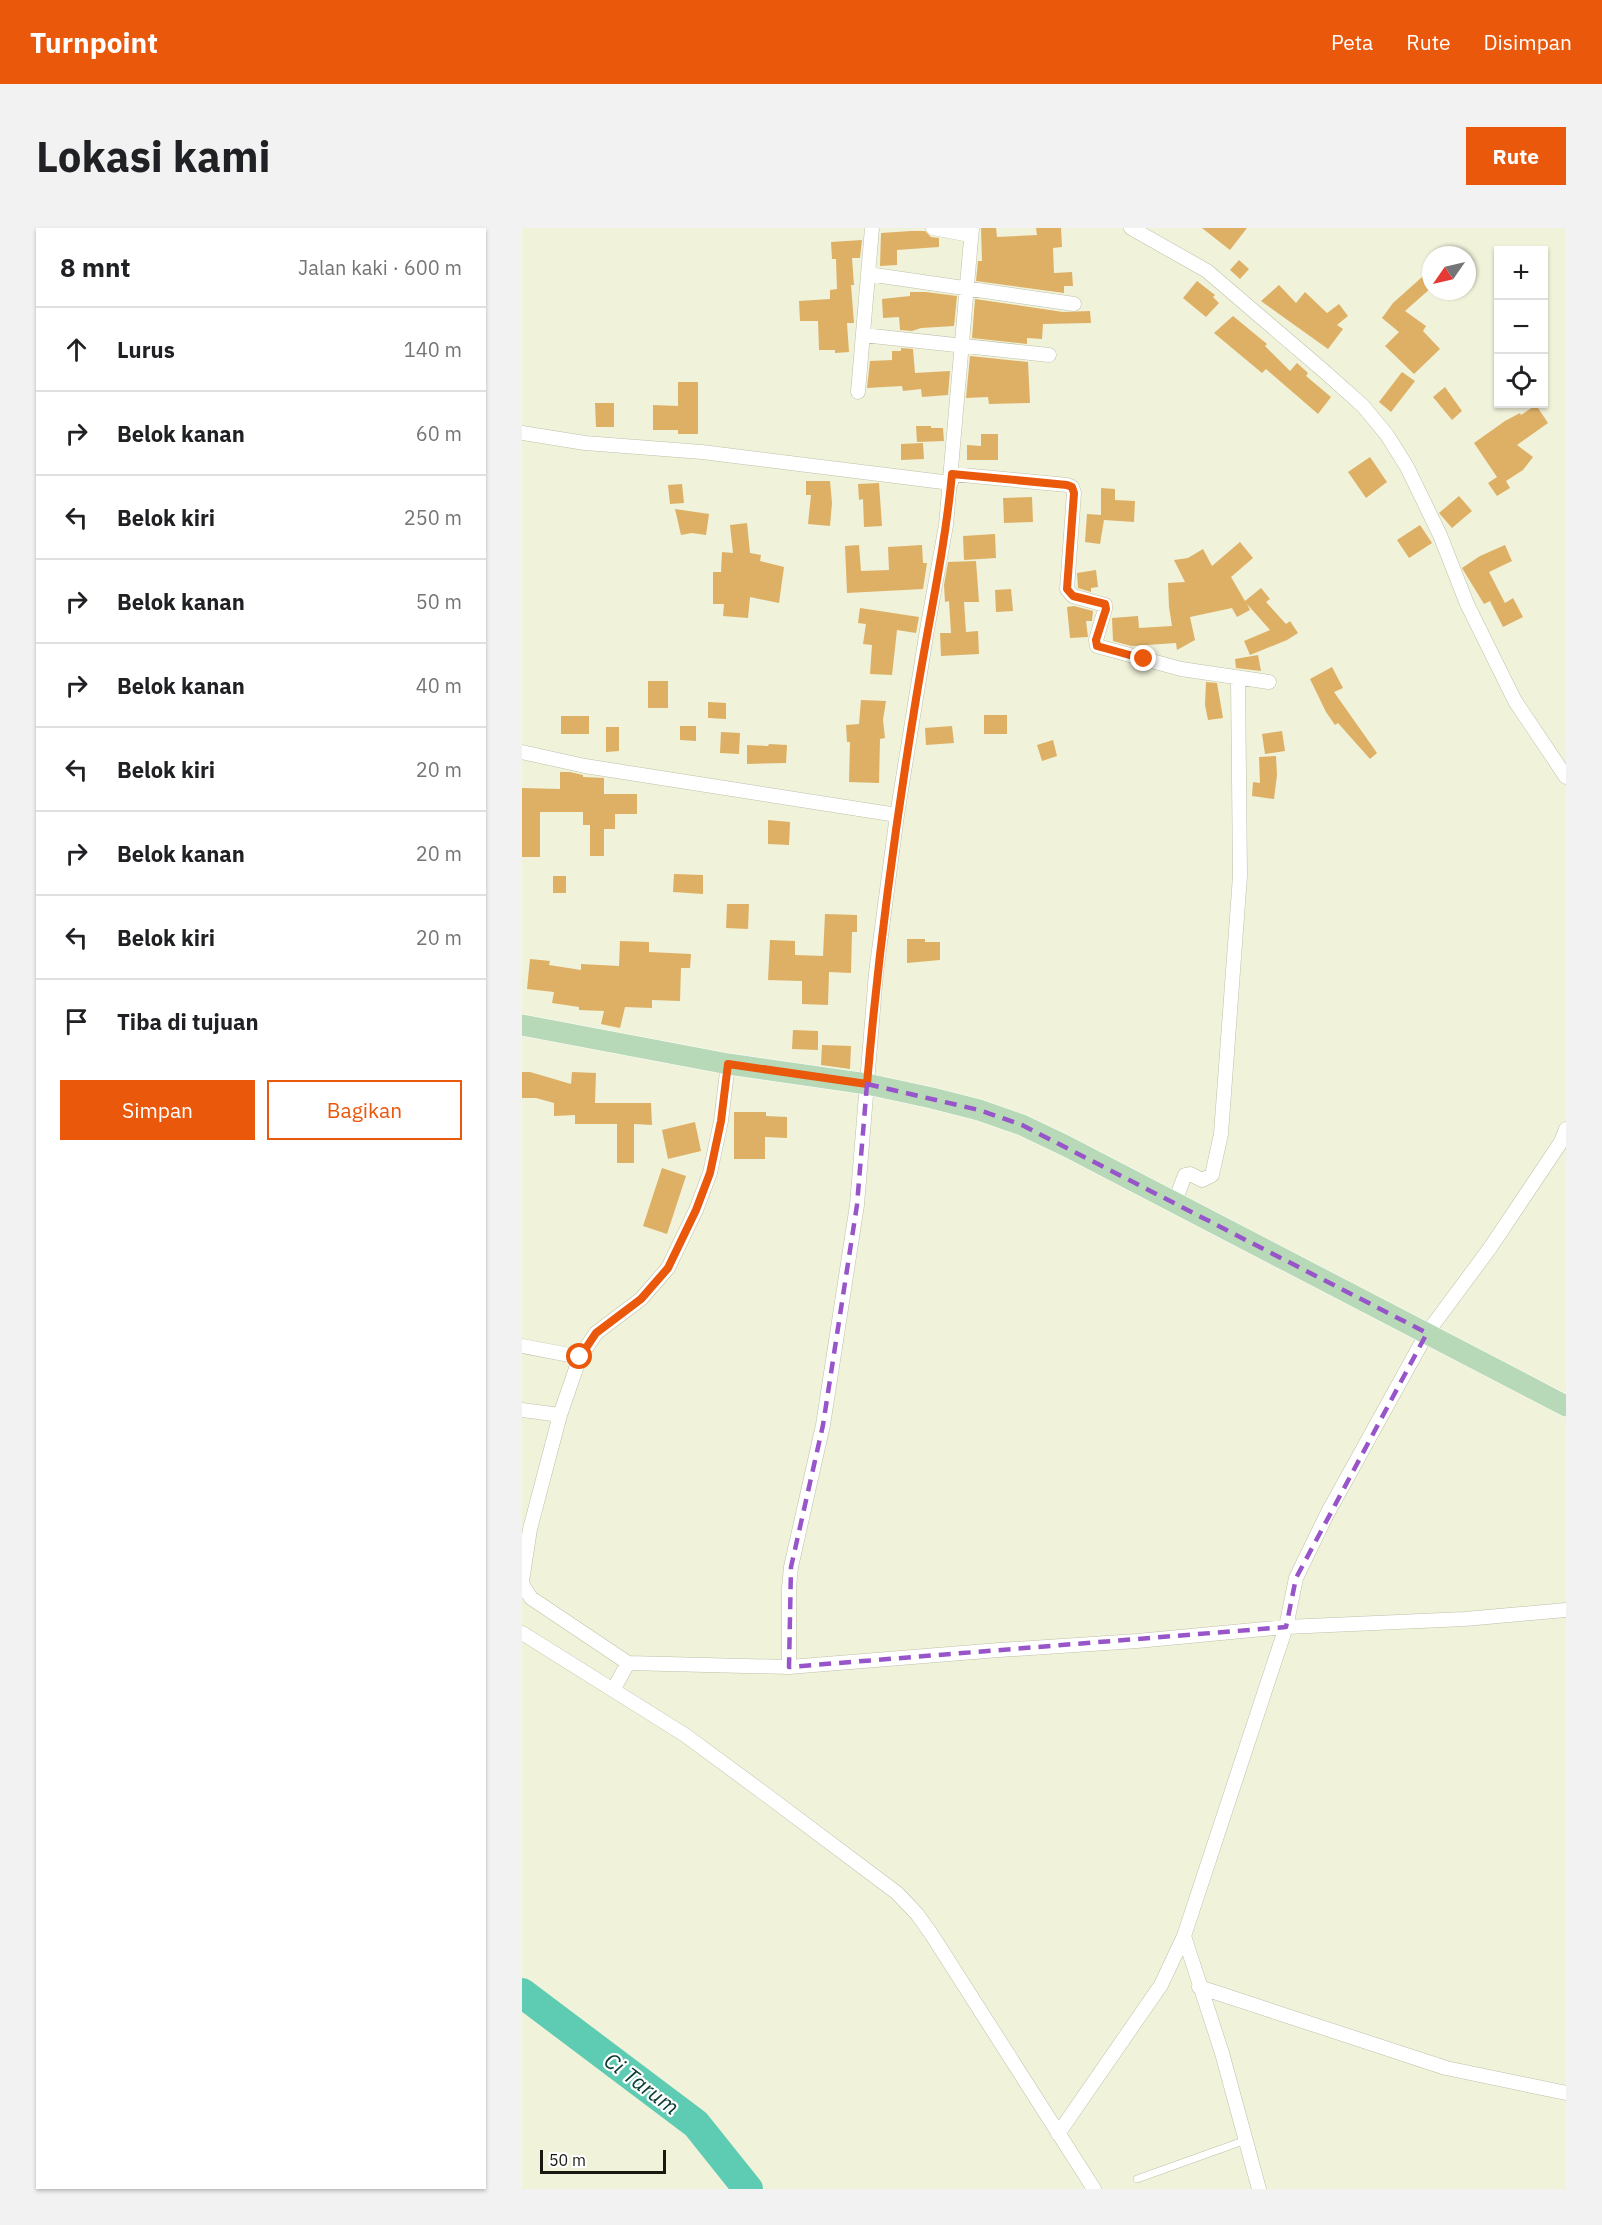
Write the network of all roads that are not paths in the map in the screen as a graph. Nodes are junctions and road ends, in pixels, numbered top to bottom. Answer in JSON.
{"nodes":[{"id":1,"x":872,"y":228,"type":"edge"},
{"id":2,"x":933,"y":228,"type":"edge"},
{"id":3,"x":1131,"y":228,"type":"edge"},
{"id":4,"x":971,"y":231,"type":"edge"},
{"id":5,"x":868,"y":274,"type":"junction"},
{"id":6,"x":965,"y":289,"type":"junction"},
{"id":7,"x":1074,"y":304,"type":"dead end"},
{"id":8,"x":863,"y":334,"type":"junction"},
{"id":9,"x":961,"y":346,"type":"junction"},
{"id":10,"x":1049,"y":355,"type":"dead end"},
{"id":11,"x":858,"y":392,"type":"dead end"},
{"id":12,"x":522,"y":433,"type":"edge"},
{"id":13,"x":951,"y":478,"type":"junction"},
{"id":14,"x":1238,"y":678,"type":"junction"},
{"id":15,"x":1269,"y":682,"type":"dead end"},
{"id":16,"x":522,"y":752,"type":"edge"},
{"id":17,"x":1566,"y":777,"type":"edge"},
{"id":18,"x":897,"y":814,"type":"junction"},
{"id":19,"x":522,"y":1024,"type":"edge"},
{"id":20,"x":728,"y":1064,"type":"junction"},
{"id":21,"x":867,"y":1084,"type":"junction"},
{"id":22,"x":1566,"y":1129,"type":"edge"},
{"id":23,"x":1174,"y":1204,"type":"junction"},
{"id":24,"x":1427,"y":1333,"type":"junction"},
{"id":25,"x":522,"y":1346,"type":"edge"},
{"id":26,"x":580,"y":1357,"type":"junction"},
{"id":27,"x":1566,"y":1406,"type":"edge"},
{"id":28,"x":522,"y":1410,"type":"edge"},
{"id":29,"x":560,"y":1415,"type":"junction"},
{"id":30,"x":522,"y":1582,"type":"edge"},
{"id":31,"x":1566,"y":1610,"type":"edge"},
{"id":32,"x":1286,"y":1628,"type":"junction"},
{"id":33,"x":522,"y":1634,"type":"edge"},
{"id":34,"x":628,"y":1663,"type":"junction"},
{"id":35,"x":789,"y":1668,"type":"junction"},
{"id":36,"x":613,"y":1690,"type":"junction"},
{"id":37,"x":1184,"y":1936,"type":"junction"},
{"id":38,"x":1199,"y":1987,"type":"junction"},
{"id":39,"x":1566,"y":2093,"type":"edge"},
{"id":40,"x":1058,"y":2134,"type":"junction"},
{"id":41,"x":1246,"y":2140,"type":"junction"},
{"id":42,"x":1137,"y":2179,"type":"dead end"},
{"id":43,"x":1094,"y":2189,"type":"edge"},
{"id":44,"x":1259,"y":2189,"type":"edge"}],
"edges":[{"from":1,"to":5,"type":"street"},
{"from":2,"to":4,"type":"street"},
{"from":3,"to":17,"type":"street"},
{"from":4,"to":6,"type":"street"},
{"from":5,"to":6,"type":"street"},
{"from":5,"to":8,"type":"street"},
{"from":6,"to":7,"type":"street"},
{"from":6,"to":9,"type":"street"},
{"from":8,"to":9,"type":"street"},
{"from":8,"to":11,"type":"street"},
{"from":9,"to":10,"type":"street"},
{"from":9,"to":13,"type":"street"},
{"from":12,"to":13,"type":"street"},
{"from":13,"to":14,"type":"street"},
{"from":13,"to":18,"type":"street"},
{"from":14,"to":15,"type":"street"},
{"from":14,"to":23,"type":"street"},
{"from":16,"to":18,"type":"street"},
{"from":18,"to":21,"type":"street"},
{"from":19,"to":20,"type":"main road"},
{"from":20,"to":21,"type":"main road"},
{"from":20,"to":26,"type":"street"},
{"from":21,"to":23,"type":"main road"},
{"from":21,"to":35,"type":"street"},
{"from":22,"to":24,"type":"street"},
{"from":23,"to":24,"type":"main road"},
{"from":24,"to":27,"type":"main road"},
{"from":24,"to":32,"type":"street"},
{"from":25,"to":26,"type":"street"},
{"from":26,"to":29,"type":"street"},
{"from":28,"to":29,"type":"street"},
{"from":29,"to":30,"type":"street"},
{"from":30,"to":34,"type":"street"},
{"from":31,"to":32,"type":"street"},
{"from":32,"to":35,"type":"street"},
{"from":32,"to":37,"type":"street"},
{"from":33,"to":36,"type":"street"},
{"from":34,"to":35,"type":"street"},
{"from":34,"to":36,"type":"street"},
{"from":36,"to":40,"type":"street"},
{"from":37,"to":38,"type":"street"},
{"from":37,"to":40,"type":"street"},
{"from":38,"to":39,"type":"street"},
{"from":38,"to":41,"type":"street"},
{"from":40,"to":43,"type":"street"},
{"from":41,"to":42,"type":"lane"},
{"from":41,"to":44,"type":"street"}]}
